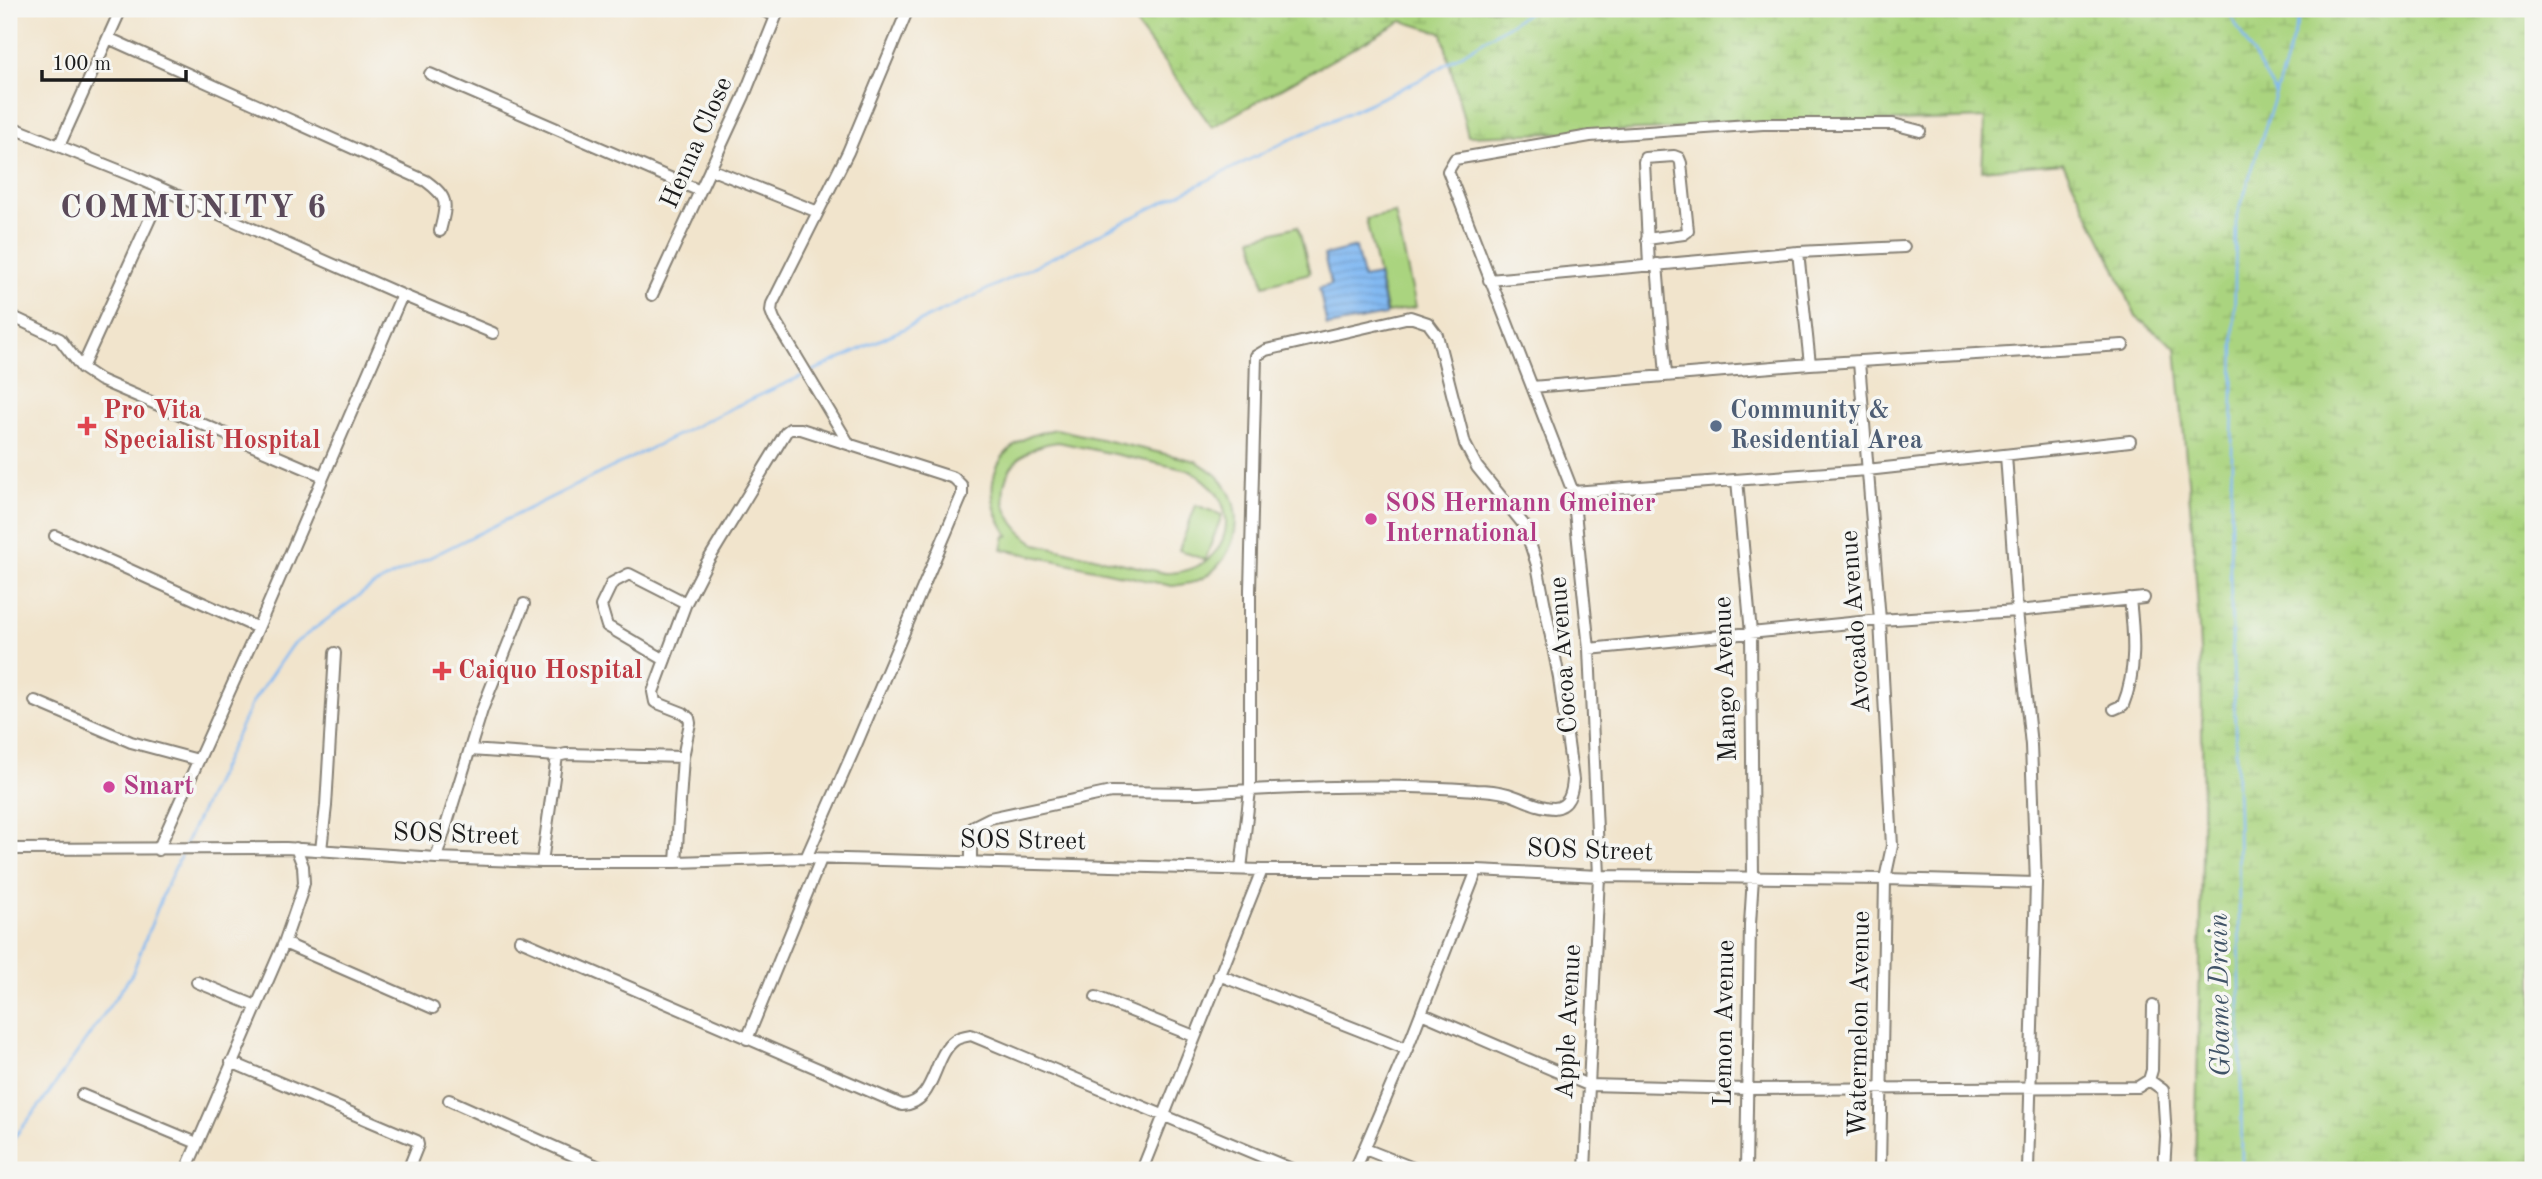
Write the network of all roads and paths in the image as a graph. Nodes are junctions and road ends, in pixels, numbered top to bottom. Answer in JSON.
{"nodes":[{"id":1,"x":121,"y":9,"type":"edge"},
{"id":2,"x":760,"y":9,"type":"edge"},
{"id":3,"x":908,"y":9,"type":"edge"},
{"id":4,"x":777,"y":12,"type":"edge"},
{"id":5,"x":108,"y":38,"type":"junction"},
{"id":6,"x":430,"y":74,"type":"dead end"},
{"id":7,"x":9,"y":126,"type":"edge"},
{"id":8,"x":1920,"y":131,"type":"dead end"},
{"id":9,"x":59,"y":146,"type":"junction"},
{"id":10,"x":710,"y":169,"type":"junction"},
{"id":11,"x":163,"y":190,"type":"junction"},
{"id":12,"x":700,"y":191,"type":"junction"},
{"id":13,"x":818,"y":212,"type":"junction"},
{"id":14,"x":440,"y":231,"type":"dead end"},
{"id":15,"x":1647,"y":239,"type":"junction"},
{"id":16,"x":1904,"y":247,"type":"dead end"},
{"id":17,"x":1798,"y":252,"type":"junction"},
{"id":18,"x":1653,"y":264,"type":"junction"},
{"id":19,"x":1489,"y":280,"type":"junction"},
{"id":20,"x":401,"y":295,"type":"junction"},
{"id":21,"x":652,"y":295,"type":"dead end"},
{"id":22,"x":9,"y":315,"type":"edge"},
{"id":23,"x":493,"y":333,"type":"dead end"},
{"id":24,"x":2123,"y":345,"type":"dead end"},
{"id":25,"x":1859,"y":362,"type":"junction"},
{"id":26,"x":1810,"y":364,"type":"junction"},
{"id":27,"x":82,"y":368,"type":"junction"},
{"id":28,"x":1667,"y":375,"type":"junction"},
{"id":29,"x":1532,"y":387,"type":"junction"},
{"id":30,"x":2130,"y":442,"type":"dead end"},
{"id":31,"x":849,"y":444,"type":"junction"},
{"id":32,"x":2006,"y":455,"type":"junction"},
{"id":33,"x":1867,"y":471,"type":"junction"},
{"id":34,"x":323,"y":476,"type":"junction"},
{"id":35,"x":1737,"y":480,"type":"junction"},
{"id":36,"x":1573,"y":492,"type":"junction"},
{"id":37,"x":55,"y":536,"type":"dead end"},
{"id":38,"x":2144,"y":598,"type":"dead end"},
{"id":39,"x":2130,"y":599,"type":"junction"},
{"id":40,"x":686,"y":603,"type":"junction"},
{"id":41,"x":524,"y":604,"type":"dead end"},
{"id":42,"x":2017,"y":611,"type":"junction"},
{"id":43,"x":1880,"y":620,"type":"junction"},
{"id":44,"x":258,"y":628,"type":"junction"},
{"id":45,"x":1751,"y":634,"type":"junction"},
{"id":46,"x":1589,"y":649,"type":"junction"},
{"id":47,"x":335,"y":653,"type":"dead end"},
{"id":48,"x":665,"y":660,"type":"junction"},
{"id":49,"x":35,"y":701,"type":"dead end"},
{"id":50,"x":2115,"y":709,"type":"dead end"},
{"id":51,"x":470,"y":750,"type":"junction"},
{"id":52,"x":557,"y":756,"type":"junction"},
{"id":53,"x":683,"y":757,"type":"junction"},
{"id":54,"x":198,"y":760,"type":"junction"},
{"id":55,"x":1250,"y":790,"type":"junction"},
{"id":56,"x":296,"y":848,"type":"junction"},
{"id":57,"x":9,"y":849,"type":"edge"},
{"id":58,"x":158,"y":850,"type":"junction"},
{"id":59,"x":321,"y":850,"type":"junction"},
{"id":60,"x":436,"y":858,"type":"junction"},
{"id":61,"x":806,"y":858,"type":"junction"},
{"id":62,"x":821,"y":859,"type":"junction"},
{"id":63,"x":542,"y":862,"type":"junction"},
{"id":64,"x":676,"y":862,"type":"junction"},
{"id":65,"x":971,"y":862,"type":"junction"},
{"id":66,"x":1241,"y":869,"type":"junction"},
{"id":67,"x":1262,"y":870,"type":"junction"},
{"id":68,"x":1477,"y":870,"type":"junction"},
{"id":69,"x":1599,"y":876,"type":"junction"},
{"id":70,"x":1753,"y":877,"type":"junction"},
{"id":71,"x":1885,"y":878,"type":"junction"},
{"id":72,"x":2036,"y":883,"type":"junction"},
{"id":73,"x":520,"y":940,"type":"dead end"},
{"id":74,"x":284,"y":943,"type":"junction"},
{"id":75,"x":1219,"y":975,"type":"junction"},
{"id":76,"x":197,"y":982,"type":"dead end"},
{"id":77,"x":1096,"y":997,"type":"dead end"},
{"id":78,"x":256,"y":1006,"type":"junction"},
{"id":79,"x":2153,"y":1006,"type":"dead end"},
{"id":80,"x":433,"y":1008,"type":"dead end"},
{"id":81,"x":1421,"y":1013,"type":"junction"},
{"id":82,"x":1194,"y":1036,"type":"junction"},
{"id":83,"x":747,"y":1039,"type":"junction"},
{"id":84,"x":1407,"y":1049,"type":"junction"},
{"id":85,"x":231,"y":1062,"type":"junction"},
{"id":86,"x":2149,"y":1080,"type":"junction"},
{"id":87,"x":1588,"y":1086,"type":"junction"},
{"id":88,"x":2029,"y":1087,"type":"junction"},
{"id":89,"x":1881,"y":1088,"type":"junction"},
{"id":90,"x":1747,"y":1089,"type":"junction"},
{"id":91,"x":82,"y":1095,"type":"dead end"},
{"id":92,"x":449,"y":1100,"type":"dead end"},
{"id":93,"x":1164,"y":1114,"type":"junction"},
{"id":94,"x":197,"y":1143,"type":"junction"},
{"id":95,"x":1365,"y":1149,"type":"junction"},
{"id":96,"x":186,"y":1170,"type":"edge"},
{"id":97,"x":408,"y":1170,"type":"edge"},
{"id":98,"x":606,"y":1170,"type":"edge"},
{"id":99,"x":1142,"y":1170,"type":"edge"},
{"id":100,"x":1294,"y":1170,"type":"edge"},
{"id":101,"x":1355,"y":1170,"type":"edge"},
{"id":102,"x":1418,"y":1170,"type":"edge"},
{"id":103,"x":1585,"y":1170,"type":"edge"},
{"id":104,"x":1746,"y":1170,"type":"edge"},
{"id":105,"x":1880,"y":1170,"type":"edge"},
{"id":106,"x":2028,"y":1170,"type":"edge"},
{"id":107,"x":2164,"y":1170,"type":"edge"}],
"edges":[{"from":1,"to":5,"type":"street"},
{"from":2,"to":4,"type":"street"},
{"from":3,"to":13,"type":"street"},
{"from":4,"to":10,"type":"street","name":"Henna Close"},
{"from":5,"to":9,"type":"street"},
{"from":5,"to":14,"type":"street"},
{"from":6,"to":12,"type":"street"},
{"from":7,"to":9,"type":"street"},
{"from":8,"to":19,"type":"street","name":"Cocoa Avenue"},
{"from":9,"to":11,"type":"street"},
{"from":10,"to":12,"type":"street","name":"Henna Close"},
{"from":10,"to":13,"type":"street"},
{"from":11,"to":20,"type":"street"},
{"from":11,"to":27,"type":"street"},
{"from":12,"to":21,"type":"street","name":"Henna Close"},
{"from":13,"to":31,"type":"street"},
{"from":15,"to":15,"type":"street"},
{"from":15,"to":18,"type":"street"},
{"from":16,"to":17,"type":"street"},
{"from":17,"to":18,"type":"street"},
{"from":17,"to":26,"type":"street"},
{"from":18,"to":19,"type":"street"},
{"from":18,"to":28,"type":"street"},
{"from":19,"to":29,"type":"street","name":"Cocoa Avenue"},
{"from":20,"to":23,"type":"street"},
{"from":20,"to":34,"type":"street"},
{"from":22,"to":27,"type":"street"},
{"from":24,"to":25,"type":"street"},
{"from":25,"to":26,"type":"street"},
{"from":25,"to":33,"type":"street","name":"Avocado Avenue"},
{"from":26,"to":28,"type":"street"},
{"from":27,"to":34,"type":"street"},
{"from":28,"to":29,"type":"street"},
{"from":29,"to":36,"type":"street","name":"Cocoa Avenue"},
{"from":30,"to":32,"type":"street"},
{"from":31,"to":40,"type":"street"},
{"from":31,"to":61,"type":"street"},
{"from":32,"to":33,"type":"street"},
{"from":32,"to":42,"type":"street"},
{"from":33,"to":35,"type":"street"},
{"from":33,"to":43,"type":"street","name":"Avocado Avenue"},
{"from":34,"to":44,"type":"street"},
{"from":35,"to":36,"type":"street"},
{"from":35,"to":45,"type":"street","name":"Mango Avenue"},
{"from":36,"to":46,"type":"street","name":"Cocoa Avenue"},
{"from":37,"to":44,"type":"street"},
{"from":38,"to":39,"type":"street"},
{"from":39,"to":42,"type":"street"},
{"from":39,"to":50,"type":"street"},
{"from":40,"to":48,"type":"street"},
{"from":40,"to":48,"type":"street"},
{"from":41,"to":51,"type":"street"},
{"from":42,"to":43,"type":"street"},
{"from":42,"to":72,"type":"street"},
{"from":43,"to":45,"type":"street"},
{"from":43,"to":71,"type":"street","name":"Avocado Avenue"},
{"from":44,"to":54,"type":"street"},
{"from":45,"to":46,"type":"street"},
{"from":45,"to":70,"type":"street","name":"Mango Avenue"},
{"from":46,"to":69,"type":"street","name":"Cocoa Avenue"},
{"from":47,"to":59,"type":"street"},
{"from":48,"to":53,"type":"street"},
{"from":49,"to":54,"type":"street"},
{"from":51,"to":52,"type":"street"},
{"from":51,"to":60,"type":"street"},
{"from":52,"to":53,"type":"street"},
{"from":52,"to":63,"type":"street"},
{"from":53,"to":64,"type":"street"},
{"from":54,"to":58,"type":"street"},
{"from":55,"to":55,"type":"street"},
{"from":55,"to":65,"type":"street"},
{"from":55,"to":66,"type":"street"},
{"from":56,"to":58,"type":"street","name":"SOS Street"},
{"from":56,"to":59,"type":"street","name":"SOS Street"},
{"from":56,"to":74,"type":"street"},
{"from":57,"to":58,"type":"street","name":"SOS Street"},
{"from":59,"to":60,"type":"street","name":"SOS Street"},
{"from":60,"to":63,"type":"street","name":"SOS Street"},
{"from":61,"to":62,"type":"street","name":"SOS Street"},
{"from":61,"to":64,"type":"street","name":"SOS Street"},
{"from":62,"to":65,"type":"street","name":"SOS Street"},
{"from":62,"to":83,"type":"street"},
{"from":63,"to":64,"type":"street","name":"SOS Street"},
{"from":65,"to":66,"type":"street","name":"SOS Street"},
{"from":66,"to":67,"type":"street","name":"SOS Street"},
{"from":67,"to":68,"type":"street","name":"SOS Street"},
{"from":67,"to":75,"type":"street"},
{"from":68,"to":69,"type":"street","name":"SOS Street"},
{"from":68,"to":81,"type":"street"},
{"from":69,"to":70,"type":"street","name":"SOS Street"},
{"from":69,"to":87,"type":"street","name":"Apple Avenue"},
{"from":70,"to":71,"type":"street","name":"SOS Street"},
{"from":70,"to":90,"type":"street","name":"Lemon Avenue"},
{"from":71,"to":72,"type":"street","name":"SOS Street"},
{"from":71,"to":89,"type":"street","name":"Watermelon Avenue"},
{"from":72,"to":88,"type":"street"},
{"from":73,"to":83,"type":"street"},
{"from":74,"to":78,"type":"street"},
{"from":74,"to":80,"type":"street"},
{"from":75,"to":82,"type":"street"},
{"from":75,"to":84,"type":"street"},
{"from":76,"to":78,"type":"street"},
{"from":77,"to":82,"type":"street"},
{"from":78,"to":85,"type":"street"},
{"from":79,"to":86,"type":"street"},
{"from":81,"to":84,"type":"street"},
{"from":81,"to":87,"type":"street"},
{"from":82,"to":93,"type":"street"},
{"from":83,"to":93,"type":"street"},
{"from":84,"to":95,"type":"street"},
{"from":85,"to":94,"type":"street"},
{"from":85,"to":97,"type":"street"},
{"from":86,"to":88,"type":"street"},
{"from":86,"to":107,"type":"street"},
{"from":87,"to":90,"type":"street"},
{"from":87,"to":103,"type":"street","name":"Apple Avenue"},
{"from":88,"to":89,"type":"street"},
{"from":88,"to":106,"type":"street"},
{"from":89,"to":90,"type":"street"},
{"from":89,"to":105,"type":"street","name":"Watermelon Avenue"},
{"from":90,"to":104,"type":"street","name":"Lemon Avenue"},
{"from":91,"to":94,"type":"street"},
{"from":92,"to":98,"type":"street"},
{"from":93,"to":99,"type":"street"},
{"from":93,"to":100,"type":"street"},
{"from":94,"to":96,"type":"street"},
{"from":95,"to":101,"type":"street"},
{"from":95,"to":102,"type":"street"}]}
